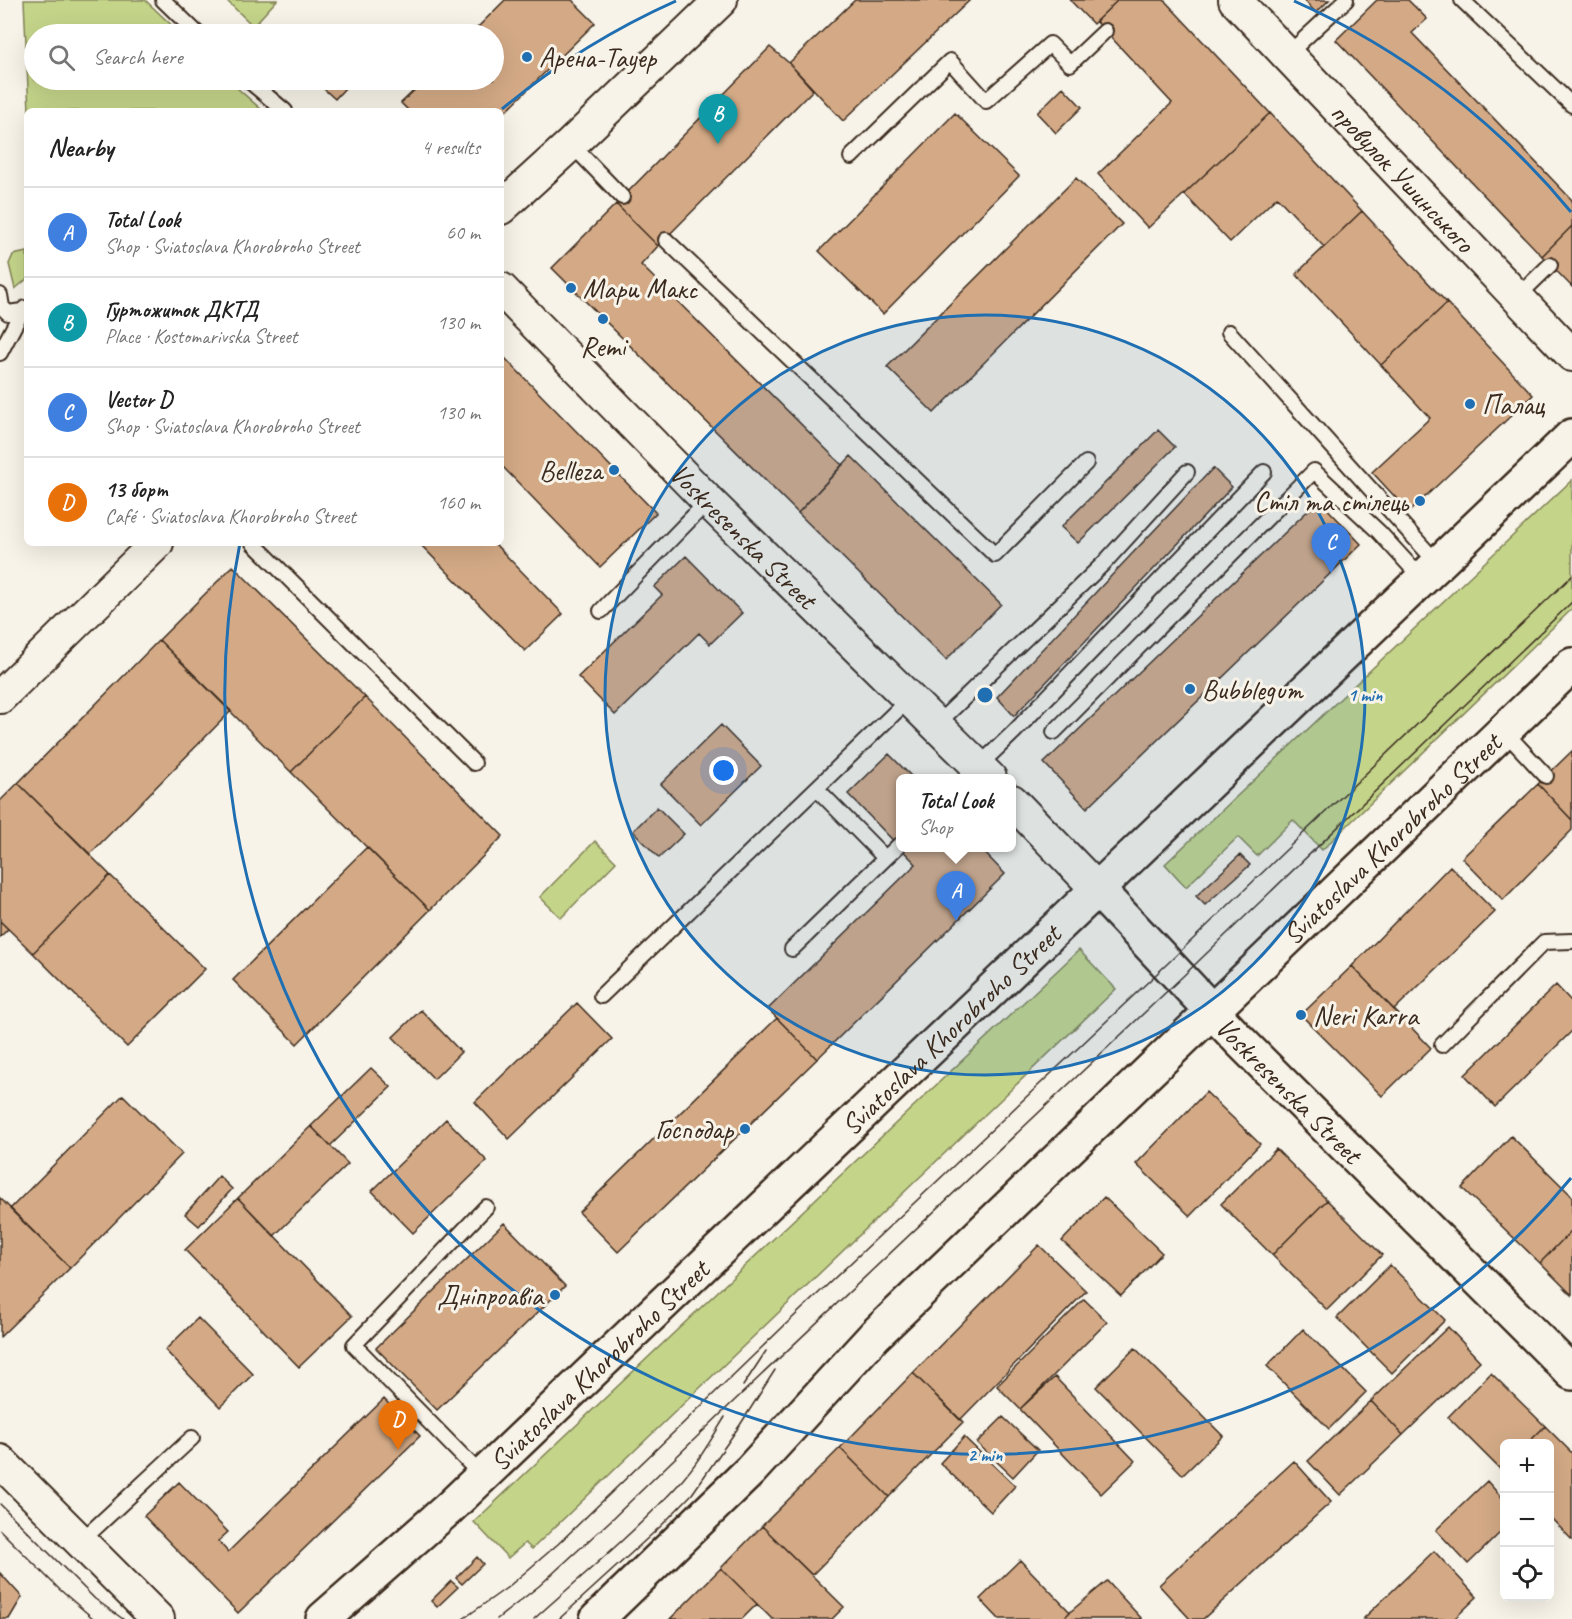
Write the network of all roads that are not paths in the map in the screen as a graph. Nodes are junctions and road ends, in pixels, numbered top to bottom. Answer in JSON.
{"nodes":[{"id":1,"x":163,"y":0,"type":"edge"},
{"id":2,"x":721,"y":0,"type":"edge"},
{"id":3,"x":1235,"y":0,"type":"edge"},
{"id":4,"x":1346,"y":0,"type":"edge"},
{"id":5,"x":1462,"y":0,"type":"edge"},
{"id":6,"x":188,"y":24,"type":"edge"},
{"id":7,"x":1105,"y":31,"type":"dead end"},
{"id":8,"x":1287,"y":55,"type":"junction"},
{"id":9,"x":260,"y":90,"type":"edge"},
{"id":10,"x":1572,"y":105,"type":"edge"},
{"id":11,"x":281,"y":108,"type":"edge"},
{"id":12,"x":572,"y":144,"type":"junction"},
{"id":13,"x":851,"y":157,"type":"dead end"},
{"id":14,"x":622,"y":197,"type":"dead end"},
{"id":15,"x":504,"y":205,"type":"edge"},
{"id":16,"x":666,"y":240,"type":"dead end"},
{"id":17,"x":1550,"y":265,"type":"dead end"},
{"id":18,"x":504,"y":292,"type":"edge"},
{"id":19,"x":0,"y":295,"type":"edge"},
{"id":20,"x":1516,"y":298,"type":"junction"},
{"id":21,"x":24,"y":309,"type":"edge"},
{"id":22,"x":1229,"y":332,"type":"dead end"},
{"id":23,"x":0,"y":352,"type":"edge"},
{"id":24,"x":1572,"y":356,"type":"edge"},
{"id":25,"x":1572,"y":436,"type":"edge"},
{"id":26,"x":1086,"y":463,"type":"dead end"},
{"id":27,"x":1187,"y":472,"type":"dead end"},
{"id":28,"x":1264,"y":472,"type":"dead end"},
{"id":29,"x":708,"y":501,"type":"junction"},
{"id":30,"x":154,"y":546,"type":"edge"},
{"id":31,"x":257,"y":546,"type":"edge"},
{"id":32,"x":1430,"y":572,"type":"junction"},
{"id":33,"x":601,"y":611,"type":"dead end"},
{"id":34,"x":1572,"y":665,"type":"edge"},
{"id":35,"x":0,"y":697,"type":"edge"},
{"id":36,"x":910,"y":698,"type":"junction"},
{"id":37,"x":936,"y":725,"type":"junction"},
{"id":38,"x":1503,"y":730,"type":"junction"},
{"id":39,"x":1054,"y":732,"type":"dead end"},
{"id":40,"x":474,"y":763,"type":"dead end"},
{"id":41,"x":977,"y":774,"type":"edge"},
{"id":42,"x":979,"y":774,"type":"edge"},
{"id":43,"x":1546,"y":776,"type":"dead end"},
{"id":44,"x":817,"y":789,"type":"junction"},
{"id":45,"x":1016,"y":806,"type":"edge"},
{"id":46,"x":896,"y":848,"type":"edge"},
{"id":47,"x":885,"y":858,"type":"junction"},
{"id":48,"x":1097,"y":890,"type":"junction"},
{"id":49,"x":1572,"y":941,"type":"edge"},
{"id":50,"x":792,"y":949,"type":"dead end"},
{"id":51,"x":601,"y":996,"type":"dead end"},
{"id":52,"x":1211,"y":1010,"type":"junction"},
{"id":53,"x":1442,"y":1045,"type":"dead end"},
{"id":54,"x":486,"y":1207,"type":"dead end"},
{"id":55,"x":1572,"y":1373,"type":"edge"},
{"id":56,"x":192,"y":1438,"type":"dead end"},
{"id":57,"x":0,"y":1461,"type":"edge"},
{"id":58,"x":482,"y":1476,"type":"junction"},
{"id":59,"x":80,"y":1542,"type":"junction"},
{"id":60,"x":158,"y":1619,"type":"edge"},
{"id":61,"x":323,"y":1619,"type":"edge"},
{"id":62,"x":597,"y":1619,"type":"edge"}],
"edges":[{"from":1,"to":6,"type":"lane"},
{"from":2,"to":12,"type":"street"},
{"from":3,"to":8,"type":"street","name":"провулок Ушинського"},
{"from":4,"to":8,"type":"lane"},
{"from":5,"to":10,"type":"lane"},
{"from":7,"to":13,"type":"lane"},
{"from":8,"to":20,"type":"street","name":"провулок Ушинського"},
{"from":9,"to":11,"type":"lane"},
{"from":12,"to":14,"type":"lane"},
{"from":12,"to":15,"type":"street"},
{"from":16,"to":26,"type":"lane"},
{"from":17,"to":20,"type":"lane"},
{"from":18,"to":29,"type":"street","name":"Voskresenska Street"},
{"from":19,"to":21,"type":"lane"},
{"from":20,"to":24,"type":"street","name":"провулок Ушинського"},
{"from":21,"to":23,"type":"lane"},
{"from":22,"to":32,"type":"lane"},
{"from":25,"to":32,"type":"main road","name":"Sviatoslava Khorobroho Street"},
{"from":27,"to":37,"type":"lane"},
{"from":28,"to":42,"type":"lane"},
{"from":29,"to":33,"type":"lane"},
{"from":29,"to":36,"type":"street","name":"Voskresenska Street"},
{"from":30,"to":35,"type":"street"},
{"from":31,"to":40,"type":"lane"},
{"from":32,"to":39,"type":"lane"},
{"from":32,"to":48,"type":"main road","name":"Sviatoslava Khorobroho Street"},
{"from":34,"to":38,"type":"main road","name":"Sviatoslava Khorobroho Street"},
{"from":36,"to":37,"type":"street","name":"Voskresenska Street"},
{"from":36,"to":44,"type":"lane"},
{"from":37,"to":41,"type":"street","name":"Voskresenska Street"},
{"from":38,"to":43,"type":"lane"},
{"from":38,"to":52,"type":"main road","name":"Sviatoslava Khorobroho Street"},
{"from":44,"to":47,"type":"lane"},
{"from":44,"to":51,"type":"lane"},
{"from":45,"to":48,"type":"street","name":"Voskresenska Street"},
{"from":46,"to":47,"type":"lane"},
{"from":47,"to":50,"type":"lane"},
{"from":48,"to":52,"type":"main road","name":"Voskresenska Street"},
{"from":48,"to":58,"type":"main road","name":"Sviatoslava Khorobroho Street"},
{"from":49,"to":53,"type":"lane"},
{"from":52,"to":55,"type":"main road","name":"Voskresenska Street"},
{"from":52,"to":62,"type":"main road","name":"Sviatoslava Khorobroho Street"},
{"from":54,"to":58,"type":"lane"},
{"from":56,"to":59,"type":"lane"},
{"from":57,"to":59,"type":"street"},
{"from":58,"to":61,"type":"main road","name":"Sviatoslava Khorobroho Street"},
{"from":59,"to":60,"type":"street"}]}
